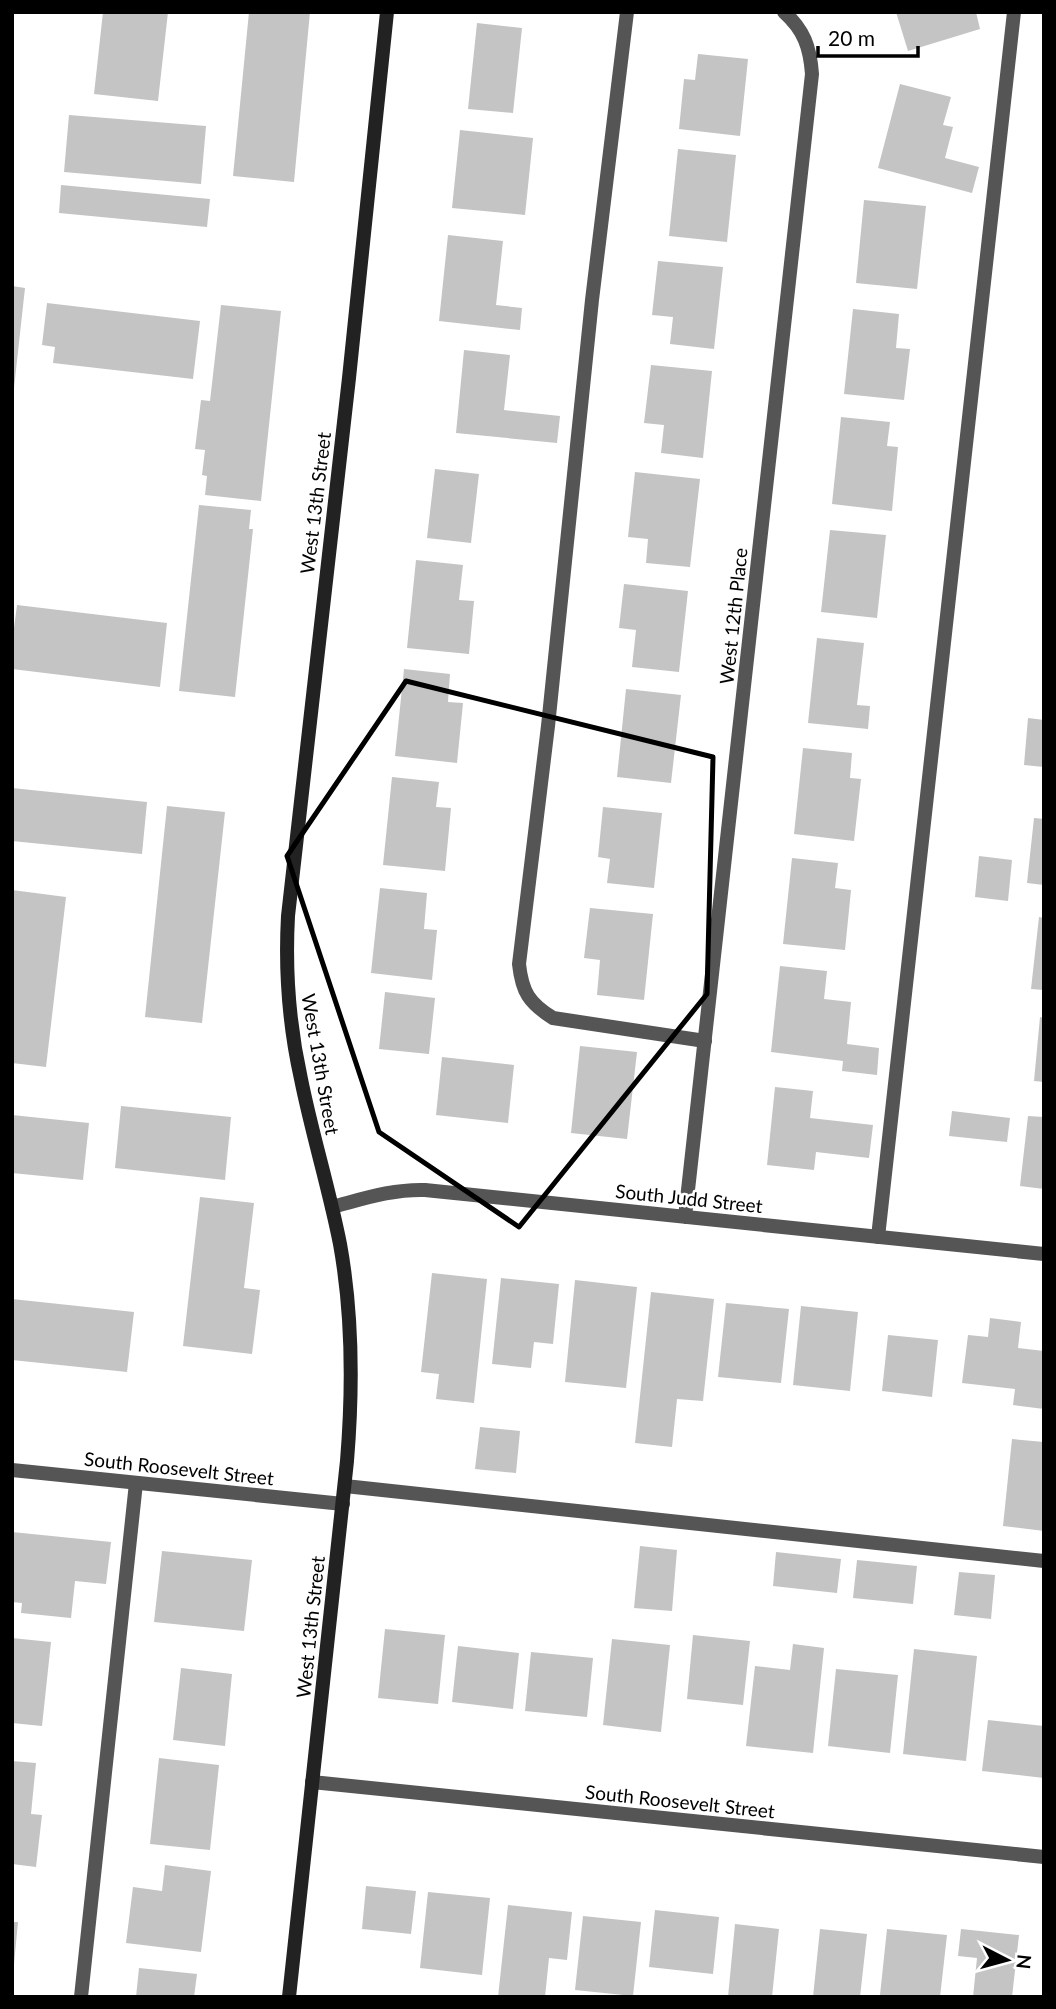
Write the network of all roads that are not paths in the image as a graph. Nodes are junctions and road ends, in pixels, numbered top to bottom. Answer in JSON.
{"nodes":[{"id":1,"x":387,"y":12,"type":"edge"},
{"id":2,"x":627,"y":12,"type":"edge"},
{"id":3,"x":783,"y":12,"type":"edge"},
{"id":4,"x":1014,"y":12,"type":"edge"},
{"id":5,"x":705,"y":1041,"type":"junction"},
{"id":6,"x":332,"y":1207,"type":"junction"},
{"id":7,"x":685,"y":1217,"type":"junction"},
{"id":8,"x":878,"y":1237,"type":"junction"},
{"id":9,"x":1044,"y":1254,"type":"edge"},
{"id":10,"x":12,"y":1470,"type":"edge"},
{"id":11,"x":136,"y":1483,"type":"junction"},
{"id":12,"x":345,"y":1486,"type":"junction"},
{"id":13,"x":343,"y":1504,"type":"junction"},
{"id":14,"x":1044,"y":1561,"type":"edge"},
{"id":15,"x":312,"y":1782,"type":"junction"},
{"id":16,"x":1044,"y":1857,"type":"edge"},
{"id":17,"x":81,"y":1997,"type":"edge"},
{"id":18,"x":289,"y":1997,"type":"edge"}],
"edges":[{"from":1,"to":6,"type":"street","name":"West 13th Street"},
{"from":2,"to":5,"type":"street"},
{"from":3,"to":5,"type":"street","name":"West 12th Place"},
{"from":4,"to":8,"type":"street"},
{"from":5,"to":7,"type":"street","name":"West 12th Place"},
{"from":6,"to":7,"type":"street","name":"South Judd Street"},
{"from":6,"to":12,"type":"street","name":"West 13th Street"},
{"from":7,"to":8,"type":"street","name":"South Judd Street"},
{"from":8,"to":9,"type":"street","name":"South Judd Street"},
{"from":10,"to":11,"type":"street","name":"South Roosevelt Street"},
{"from":11,"to":13,"type":"street","name":"South Roosevelt Street"},
{"from":11,"to":17,"type":"street"},
{"from":12,"to":13,"type":"street","name":"West 13th Street"},
{"from":12,"to":14,"type":"street"},
{"from":13,"to":15,"type":"street","name":"West 13th Street"},
{"from":15,"to":16,"type":"street","name":"South Roosevelt Street"},
{"from":15,"to":18,"type":"street","name":"West 13th Street"}]}
